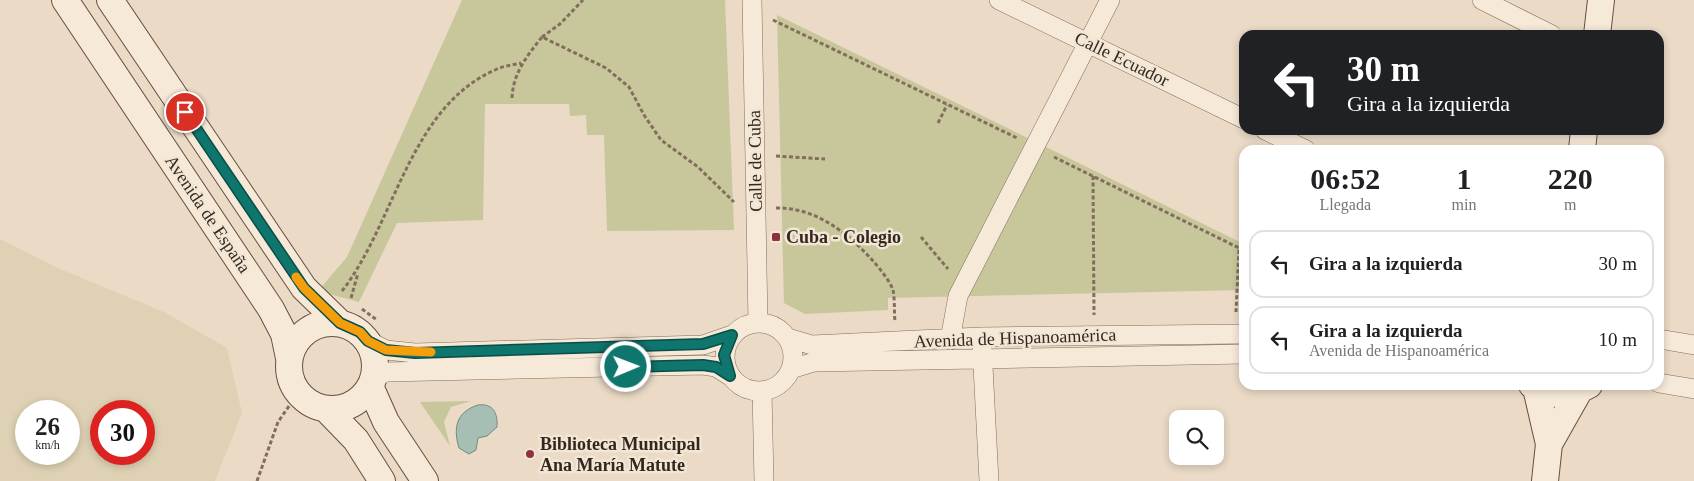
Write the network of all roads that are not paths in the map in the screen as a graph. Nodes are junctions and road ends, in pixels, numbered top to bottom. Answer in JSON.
{"nodes":[{"id":1,"x":65,"y":0,"type":"edge"},
{"id":2,"x":110,"y":0,"type":"edge"},
{"id":3,"x":752,"y":0,"type":"edge"},
{"id":4,"x":999,"y":0,"type":"edge"},
{"id":5,"x":1110,"y":0,"type":"edge"},
{"id":6,"x":1482,"y":0,"type":"edge"},
{"id":7,"x":1601,"y":0,"type":"edge"},
{"id":8,"x":1542,"y":30,"type":"edge"},
{"id":9,"x":1598,"y":30,"type":"edge"},
{"id":10,"x":1089,"y":42,"type":"junction"},
{"id":11,"x":1239,"y":117,"type":"edge"},
{"id":12,"x":1275,"y":135,"type":"edge"},
{"id":13,"x":1296,"y":145,"type":"edge"},
{"id":14,"x":344,"y":310,"type":"junction"},
{"id":15,"x":758,"y":322,"type":"junction"},
{"id":16,"x":375,"y":333,"type":"junction"},
{"id":17,"x":1239,"y":334,"type":"edge"},
{"id":18,"x":732,"y":335,"type":"junction"},
{"id":19,"x":981,"y":337,"type":"junction"},
{"id":20,"x":788,"y":338,"type":"junction"},
{"id":21,"x":950,"y":340,"type":"junction"},
{"id":22,"x":1664,"y":340,"type":"edge"},
{"id":23,"x":1694,"y":345,"type":"edge"},
{"id":24,"x":1239,"y":354,"type":"edge"},
{"id":25,"x":289,"y":358,"type":"junction"},
{"id":26,"x":983,"y":358,"type":"junction"},
{"id":27,"x":791,"y":369,"type":"junction"},
{"id":28,"x":730,"y":376,"type":"junction"},
{"id":29,"x":372,"y":382,"type":"junction"},
{"id":30,"x":1664,"y":384,"type":"edge"},
{"id":31,"x":1694,"y":389,"type":"edge"},
{"id":32,"x":1535,"y":390,"type":"edge"},
{"id":33,"x":1546,"y":390,"type":"edge"},
{"id":34,"x":1575,"y":390,"type":"edge"},
{"id":35,"x":1583,"y":390,"type":"edge"},
{"id":36,"x":762,"y":391,"type":"junction"},
{"id":37,"x":326,"y":409,"type":"junction"},
{"id":38,"x":1549,"y":444,"type":"junction"},
{"id":39,"x":382,"y":481,"type":"edge"},
{"id":40,"x":425,"y":481,"type":"edge"},
{"id":41,"x":764,"y":481,"type":"edge"},
{"id":42,"x":989,"y":481,"type":"edge"},
{"id":43,"x":1546,"y":481,"type":"edge"}],
"edges":[{"from":1,"to":25,"type":"street","name":"Avenida de España"},
{"from":2,"to":14,"type":"street"},
{"from":3,"to":15,"type":"street","name":"Calle de Cuba"},
{"from":4,"to":10,"type":"street","name":"Calle Ecuador"},
{"from":5,"to":10,"type":"street"},
{"from":6,"to":8,"type":"street"},
{"from":7,"to":9,"type":"street"},
{"from":10,"to":11,"type":"street","name":"Calle Ecuador"},
{"from":10,"to":21,"type":"street"},
{"from":12,"to":13,"type":"street"},
{"from":14,"to":16,"type":"street"},
{"from":14,"to":25,"type":"street"},
{"from":15,"to":18,"type":"street"},
{"from":15,"to":20,"type":"street"},
{"from":16,"to":18,"type":"street"},
{"from":16,"to":29,"type":"street"},
{"from":17,"to":19,"type":"street","name":"Avenida de Hispanoamérica"},
{"from":18,"to":28,"type":"street"},
{"from":19,"to":21,"type":"street","name":"Avenida de Hispanoamérica"},
{"from":19,"to":26,"type":"street"},
{"from":20,"to":21,"type":"street","name":"Avenida de Hispanoamérica"},
{"from":20,"to":27,"type":"street"},
{"from":22,"to":23,"type":"street"},
{"from":24,"to":26,"type":"street","name":"Avenida de Hispanoamérica"},
{"from":25,"to":37,"type":"street"},
{"from":26,"to":27,"type":"street","name":"Avenida de Hispanoamérica"},
{"from":26,"to":42,"type":"street"},
{"from":27,"to":36,"type":"street"},
{"from":28,"to":29,"type":"street"},
{"from":28,"to":36,"type":"street"},
{"from":29,"to":37,"type":"street"},
{"from":29,"to":40,"type":"street"},
{"from":30,"to":31,"type":"street"},
{"from":32,"to":38,"type":"street"},
{"from":33,"to":34,"type":"street"},
{"from":35,"to":38,"type":"street"},
{"from":36,"to":41,"type":"street"},
{"from":37,"to":39,"type":"street"},
{"from":38,"to":43,"type":"street"}]}
